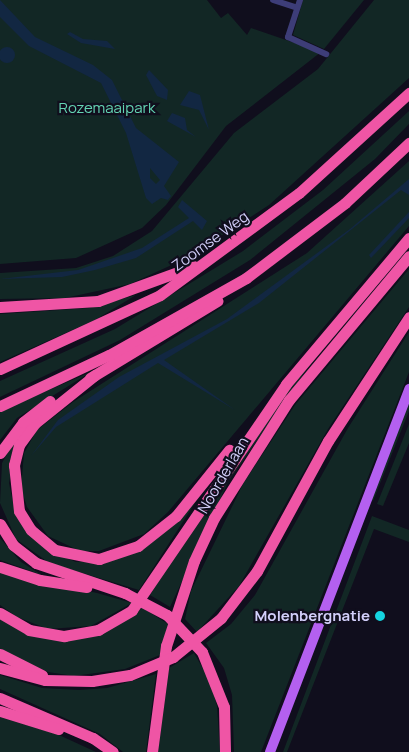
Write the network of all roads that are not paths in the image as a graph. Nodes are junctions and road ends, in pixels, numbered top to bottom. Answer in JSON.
{"nodes":[{"id":1,"x":273,"y":0,"type":"edge"},
{"id":2,"x":300,"y":0,"type":"edge"},
{"id":3,"x":297,"y":8,"type":"junction"},
{"id":4,"x":326,"y":54,"type":"dead end"},
{"id":5,"x":409,"y":93,"type":"edge"},
{"id":6,"x":409,"y":143,"type":"edge"},
{"id":7,"x":409,"y":238,"type":"edge"},
{"id":8,"x":217,"y":256,"type":"junction"},
{"id":9,"x":409,"y":256,"type":"edge"},
{"id":10,"x":246,"y":278,"type":"junction"},
{"id":11,"x":0,"y":307,"type":"edge"},
{"id":12,"x":409,"y":317,"type":"edge"},
{"id":13,"x":0,"y":369,"type":"edge"},
{"id":14,"x":95,"y":375,"type":"junction"},
{"id":15,"x":286,"y":384,"type":"junction"},
{"id":16,"x":409,"y":390,"type":"edge"},
{"id":17,"x":0,"y":406,"type":"edge"},
{"id":18,"x":0,"y":453,"type":"edge"},
{"id":19,"x":0,"y":524,"type":"edge"},
{"id":20,"x":0,"y":567,"type":"edge"},
{"id":21,"x":125,"y":594,"type":"junction"},
{"id":22,"x":0,"y":613,"type":"edge"},
{"id":23,"x":0,"y":654,"type":"edge"},
{"id":24,"x":0,"y":668,"type":"edge"},
{"id":25,"x":60,"y":680,"type":"junction"},
{"id":26,"x":0,"y":698,"type":"edge"},
{"id":27,"x":0,"y":711,"type":"edge"},
{"id":28,"x":77,"y":731,"type":"junction"},
{"id":29,"x":113,"y":752,"type":"edge"},
{"id":30,"x":152,"y":752,"type":"edge"},
{"id":31,"x":225,"y":752,"type":"edge"},
{"id":32,"x":270,"y":752,"type":"edge"}],
"edges":[{"from":1,"to":3,"type":"street"},
{"from":2,"to":3,"type":"street"},
{"from":3,"to":4,"type":"street"},
{"from":5,"to":8,"type":"highway","name":"Zoomse Weg"},
{"from":6,"to":10,"type":"highway"},
{"from":7,"to":15,"type":"highway"},
{"from":8,"to":11,"type":"highway"},
{"from":8,"to":13,"type":"highway","name":"Zoomse Weg"},
{"from":9,"to":30,"type":"highway","name":"Noorderlaan"},
{"from":10,"to":14,"type":"highway"},
{"from":10,"to":17,"type":"highway"},
{"from":12,"to":25,"type":"highway","bridge":true},
{"from":14,"to":15,"type":"highway"},
{"from":14,"to":18,"type":"highway"},
{"from":15,"to":22,"type":"highway"},
{"from":16,"to":32,"type":"main road"},
{"from":19,"to":21,"type":"highway"},
{"from":20,"to":21,"type":"highway"},
{"from":21,"to":31,"type":"highway","bridge":true},
{"from":23,"to":25,"type":"highway"},
{"from":24,"to":25,"type":"highway"},
{"from":26,"to":28,"type":"highway"},
{"from":27,"to":28,"type":"highway"},
{"from":28,"to":29,"type":"highway"}]}
